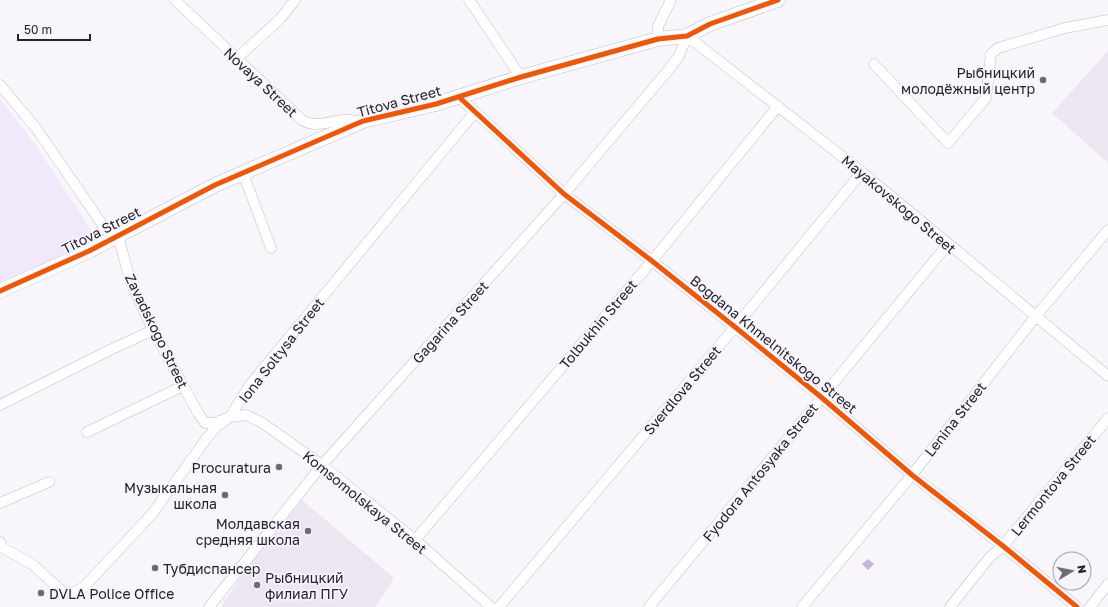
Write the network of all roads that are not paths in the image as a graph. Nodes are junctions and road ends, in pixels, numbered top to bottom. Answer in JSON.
{"nodes":[{"id":1,"x":175,"y":0,"type":"edge"},
{"id":2,"x":295,"y":0,"type":"edge"},
{"id":3,"x":469,"y":0,"type":"edge"},
{"id":4,"x":670,"y":0,"type":"edge"},
{"id":5,"x":778,"y":0,"type":"edge"},
{"id":6,"x":1108,"y":20,"type":"edge"},
{"id":7,"x":687,"y":36,"type":"junction"},
{"id":8,"x":658,"y":39,"type":"junction"},
{"id":9,"x":236,"y":59,"type":"junction"},
{"id":10,"x":874,"y":64,"type":"dead end"},
{"id":11,"x":521,"y":77,"type":"junction"},
{"id":12,"x":0,"y":84,"type":"edge"},
{"id":13,"x":459,"y":97,"type":"junction"},
{"id":14,"x":778,"y":106,"type":"junction"},
{"id":15,"x":475,"y":112,"type":"junction"},
{"id":16,"x":363,"y":121,"type":"junction"},
{"id":17,"x":862,"y":172,"type":"junction"},
{"id":18,"x":244,"y":173,"type":"junction"},
{"id":19,"x":564,"y":194,"type":"junction"},
{"id":20,"x":1108,"y":230,"type":"edge"},
{"id":21,"x":118,"y":236,"type":"junction"},
{"id":22,"x":948,"y":244,"type":"junction"},
{"id":23,"x":271,"y":248,"type":"dead end"},
{"id":24,"x":652,"y":261,"type":"junction"},
{"id":25,"x":0,"y":292,"type":"edge"},
{"id":26,"x":1036,"y":316,"type":"junction"},
{"id":27,"x":736,"y":327,"type":"junction"},
{"id":28,"x":154,"y":330,"type":"junction"},
{"id":29,"x":1108,"y":376,"type":"edge"},
{"id":30,"x":184,"y":386,"type":"junction"},
{"id":31,"x":821,"y":397,"type":"junction"},
{"id":32,"x":0,"y":405,"type":"edge"},
{"id":33,"x":230,"y":417,"type":"junction"},
{"id":34,"x":1108,"y":418,"type":"edge"},
{"id":35,"x":205,"y":422,"type":"junction"},
{"id":36,"x":87,"y":432,"type":"dead end"},
{"id":37,"x":208,"y":438,"type":"junction"},
{"id":38,"x":322,"y":465,"type":"junction"},
{"id":39,"x":912,"y":475,"type":"junction"},
{"id":40,"x":49,"y":482,"type":"dead end"},
{"id":41,"x":0,"y":503,"type":"edge"},
{"id":42,"x":415,"y":540,"type":"junction"},
{"id":43,"x":1003,"y":546,"type":"junction"},
{"id":44,"x":1,"y":547,"type":"edge"},
{"id":45,"x":1108,"y":584,"type":"edge"},
{"id":46,"x":209,"y":607,"type":"edge"},
{"id":47,"x":491,"y":607,"type":"edge"},
{"id":48,"x":499,"y":607,"type":"edge"},
{"id":49,"x":649,"y":607,"type":"edge"},
{"id":50,"x":802,"y":607,"type":"edge"},
{"id":51,"x":950,"y":607,"type":"edge"},
{"id":52,"x":1077,"y":607,"type":"edge"},
{"id":53,"x":1090,"y":607,"type":"edge"}],
"edges":[{"from":1,"to":9,"type":"street","name":"Novaya Street"},
{"from":2,"to":9,"type":"street"},
{"from":3,"to":11,"type":"street"},
{"from":4,"to":8,"type":"street"},
{"from":5,"to":7,"type":"street","name":"Titova Street"},
{"from":6,"to":10,"type":"street"},
{"from":7,"to":8,"type":"street","name":"Titova Street"},
{"from":7,"to":14,"type":"street","name":"Mayakovskogo Street"},
{"from":7,"to":19,"type":"street","name":"Gagarina Street"},
{"from":8,"to":11,"type":"street","name":"Titova Street"},
{"from":9,"to":16,"type":"street","name":"Novaya Street"},
{"from":11,"to":13,"type":"street","name":"Titova Street"},
{"from":12,"to":21,"type":"street"},
{"from":13,"to":15,"type":"street","name":"Bogdana Khmelnitskogo Street"},
{"from":13,"to":16,"type":"street","name":"Titova Street"},
{"from":14,"to":17,"type":"street","name":"Mayakovskogo Street"},
{"from":14,"to":24,"type":"street","name":"Tolbukhin Street"},
{"from":15,"to":19,"type":"street","name":"Bogdana Khmelnitskogo Street"},
{"from":15,"to":33,"type":"street","name":"Iona Soltysa Street"},
{"from":16,"to":18,"type":"street","name":"Titova Street"},
{"from":17,"to":22,"type":"street","name":"Mayakovskogo Street"},
{"from":17,"to":27,"type":"street","name":"Sverdlova Street"},
{"from":18,"to":21,"type":"street","name":"Titova Street"},
{"from":18,"to":23,"type":"street"},
{"from":19,"to":24,"type":"street","name":"Bogdana Khmelnitskogo Street"},
{"from":19,"to":38,"type":"street","name":"Gagarina Street"},
{"from":20,"to":26,"type":"street","name":"Lenina Street"},
{"from":21,"to":25,"type":"street","name":"Titova Street"},
{"from":21,"to":28,"type":"street","name":"Zavadskogo Street"},
{"from":22,"to":26,"type":"street","name":"Mayakovskogo Street"},
{"from":22,"to":31,"type":"street","name":"Fyodora Antosyaka Street"},
{"from":24,"to":27,"type":"street","name":"Bogdana Khmelnitskogo Street"},
{"from":24,"to":42,"type":"street","name":"Tolbukhin Street"},
{"from":26,"to":29,"type":"street","name":"Mayakovskogo Street"},
{"from":26,"to":39,"type":"street","name":"Lenina Street"},
{"from":27,"to":31,"type":"street","name":"Bogdana Khmelnitskogo Street"},
{"from":27,"to":48,"type":"street","name":"Sverdlova Street"},
{"from":28,"to":30,"type":"street","name":"Zavadskogo Street"},
{"from":28,"to":32,"type":"street"},
{"from":30,"to":35,"type":"street","name":"Zavadskogo Street"},
{"from":30,"to":36,"type":"street"},
{"from":31,"to":39,"type":"street","name":"Bogdana Khmelnitskogo Street"},
{"from":31,"to":49,"type":"street","name":"Fyodora Antosyaka Street"},
{"from":33,"to":35,"type":"street"},
{"from":33,"to":37,"type":"street","name":"Iona Soltysa Street"},
{"from":33,"to":38,"type":"street","name":"Komsomolskaya Street"},
{"from":34,"to":43,"type":"street","name":"Lermontova Street"},
{"from":35,"to":37,"type":"street"},
{"from":37,"to":44,"type":"street","name":"Iona Soltysa Street"},
{"from":38,"to":42,"type":"street","name":"Komsomolskaya Street"},
{"from":38,"to":46,"type":"street","name":"Gagarina Street"},
{"from":39,"to":43,"type":"street","name":"Bogdana Khmelnitskogo Street"},
{"from":39,"to":50,"type":"street","name":"Lenina Street"},
{"from":40,"to":41,"type":"street"},
{"from":42,"to":47,"type":"street","name":"Komsomolskaya Street"},
{"from":43,"to":51,"type":"street","name":"Lermontova Street"},
{"from":43,"to":52,"type":"street","name":"Bogdana Khmelnitskogo Street"},
{"from":45,"to":53,"type":"street"}]}
